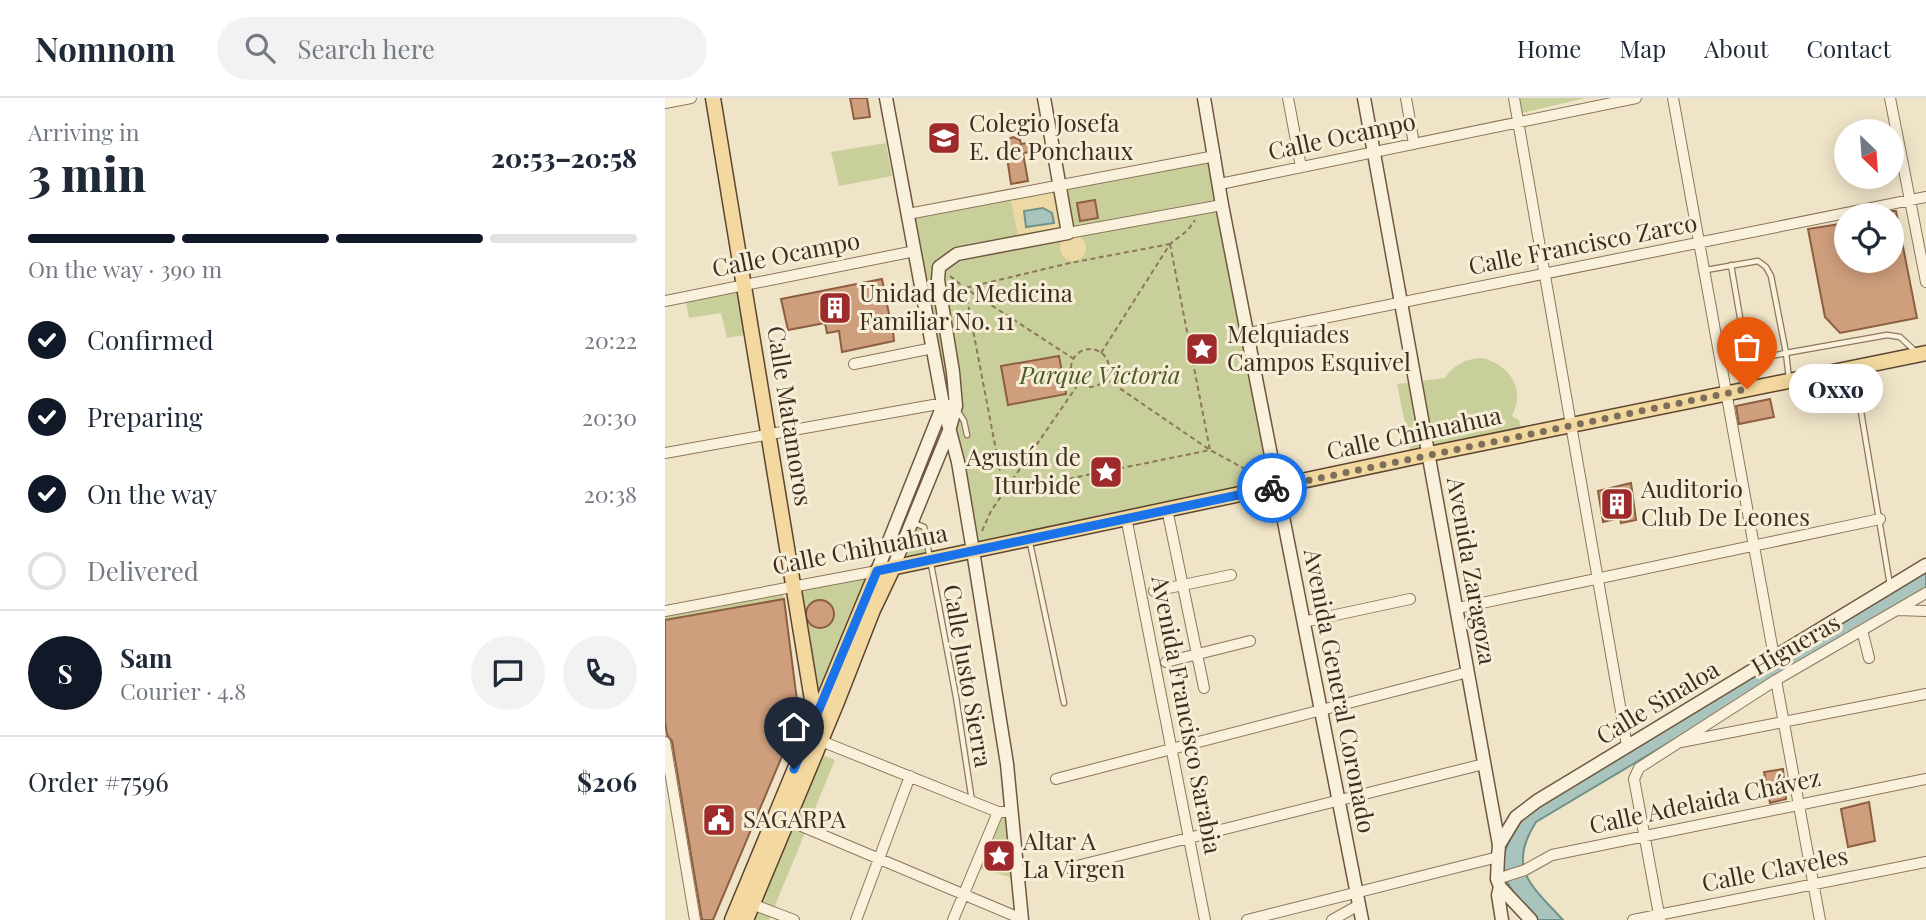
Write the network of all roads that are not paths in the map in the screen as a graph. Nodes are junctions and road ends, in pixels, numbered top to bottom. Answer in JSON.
{"nodes":[{"id":1,"x":691,"y":98,"type":"edge"},
{"id":2,"x":713,"y":98,"type":"edge"},
{"id":3,"x":886,"y":98,"type":"edge"},
{"id":4,"x":1044,"y":98,"type":"edge"},
{"id":5,"x":1204,"y":98,"type":"edge"},
{"id":6,"x":1288,"y":98,"type":"edge"},
{"id":7,"x":1364,"y":98,"type":"edge"},
{"id":8,"x":1406,"y":98,"type":"edge"},
{"id":9,"x":1514,"y":98,"type":"edge"},
{"id":10,"x":1636,"y":98,"type":"edge"},
{"id":11,"x":1673,"y":98,"type":"edge"},
{"id":12,"x":1890,"y":98,"type":"edge"},
{"id":13,"x":665,"y":103,"type":"edge"},
{"id":14,"x":1518,"y":121,"type":"junction"},
{"id":15,"x":1414,"y":144,"type":"junction"},
{"id":16,"x":1374,"y":152,"type":"junction"},
{"id":17,"x":1215,"y":156,"type":"junction"},
{"id":18,"x":1301,"y":167,"type":"junction"},
{"id":19,"x":1220,"y":184,"type":"junction"},
{"id":20,"x":1060,"y":186,"type":"junction"},
{"id":21,"x":1926,"y":197,"type":"edge"},
{"id":22,"x":1910,"y":200,"type":"junction"},
{"id":23,"x":1222,"y":205,"type":"junction"},
{"id":24,"x":908,"y":214,"type":"junction"},
{"id":25,"x":1068,"y":233,"type":"junction"},
{"id":26,"x":1699,"y":243,"type":"junction"},
{"id":27,"x":915,"y":251,"type":"junction"},
{"id":28,"x":1731,"y":265,"type":"junction"},
{"id":29,"x":1704,"y":270,"type":"junction"},
{"id":30,"x":1545,"y":274,"type":"junction"},
{"id":31,"x":1926,"y":282,"type":"edge"},
{"id":32,"x":745,"y":285,"type":"junction"},
{"id":33,"x":665,"y":301,"type":"edge"},
{"id":34,"x":1401,"y":303,"type":"junction"},
{"id":35,"x":1249,"y":333,"type":"junction"},
{"id":36,"x":933,"y":348,"type":"junction"},
{"id":37,"x":1786,"y":353,"type":"junction"},
{"id":38,"x":1922,"y":353,"type":"edge"},
{"id":39,"x":854,"y":364,"type":"dead end"},
{"id":40,"x":1854,"y":367,"type":"junction"},
{"id":41,"x":1789,"y":380,"type":"junction"},
{"id":42,"x":1726,"y":393,"type":"junction"},
{"id":43,"x":950,"y":405,"type":"junction"},
{"id":44,"x":1571,"y":425,"type":"junction"},
{"id":45,"x":949,"y":431,"type":"junction"},
{"id":46,"x":770,"y":434,"type":"junction"},
{"id":47,"x":967,"y":435,"type":"dead end"},
{"id":48,"x":665,"y":453,"type":"edge"},
{"id":49,"x":1429,"y":454,"type":"junction"},
{"id":50,"x":1278,"y":486,"type":"junction"},
{"id":51,"x":1167,"y":509,"type":"junction"},
{"id":52,"x":1126,"y":517,"type":"junction"},
{"id":53,"x":1880,"y":519,"type":"junction"},
{"id":54,"x":912,"y":522,"type":"junction"},
{"id":55,"x":1029,"y":538,"type":"junction"},
{"id":56,"x":1754,"y":546,"type":"junction"},
{"id":57,"x":974,"y":551,"type":"junction"},
{"id":58,"x":925,"y":561,"type":"junction"},
{"id":59,"x":1926,"y":565,"type":"edge"},
{"id":60,"x":893,"y":568,"type":"junction"},
{"id":61,"x":877,"y":571,"type":"junction"},
{"id":62,"x":1231,"y":575,"type":"dead end"},
{"id":63,"x":1598,"y":578,"type":"junction"},
{"id":64,"x":1183,"y":585,"type":"junction"},
{"id":65,"x":793,"y":586,"type":"junction"},
{"id":66,"x":1890,"y":586,"type":"junction"},
{"id":67,"x":1154,"y":591,"type":"dead end"},
{"id":68,"x":1926,"y":593,"type":"edge"},
{"id":69,"x":1410,"y":599,"type":"dead end"},
{"id":70,"x":1458,"y":608,"type":"junction"},
{"id":71,"x":873,"y":610,"type":"junction"},
{"id":72,"x":1898,"y":610,"type":"junction"},
{"id":73,"x":665,"y":611,"type":"edge"},
{"id":74,"x":1926,"y":611,"type":"edge"},
{"id":75,"x":1303,"y":622,"type":"junction"},
{"id":76,"x":1863,"y":630,"type":"junction"},
{"id":77,"x":1250,"y":641,"type":"dead end"},
{"id":78,"x":1197,"y":654,"type":"junction"},
{"id":79,"x":1774,"y":657,"type":"junction"},
{"id":80,"x":1869,"y":659,"type":"dead end"},
{"id":81,"x":1166,"y":662,"type":"dead end"},
{"id":82,"x":1468,"y":672,"type":"junction"},
{"id":83,"x":1776,"y":680,"type":"junction"},
{"id":84,"x":1204,"y":688,"type":"dead end"},
{"id":85,"x":1926,"y":694,"type":"edge"},
{"id":86,"x":1064,"y":703,"type":"dead end"},
{"id":87,"x":1321,"y":710,"type":"junction"},
{"id":88,"x":815,"y":718,"type":"junction"},
{"id":89,"x":1783,"y":722,"type":"junction"},
{"id":90,"x":821,"y":741,"type":"junction"},
{"id":91,"x":665,"y":742,"type":"edge"},
{"id":92,"x":1674,"y":744,"type":"junction"},
{"id":93,"x":1627,"y":746,"type":"junction"},
{"id":94,"x":1172,"y":749,"type":"junction"},
{"id":95,"x":1485,"y":764,"type":"junction"},
{"id":96,"x":910,"y":776,"type":"junction"},
{"id":97,"x":1056,"y":779,"type":"dead end"},
{"id":98,"x":1926,"y":779,"type":"edge"},
{"id":99,"x":1339,"y":801,"type":"junction"},
{"id":100,"x":972,"y":802,"type":"junction"},
{"id":101,"x":1799,"y":805,"type":"junction"},
{"id":102,"x":998,"y":812,"type":"junction"},
{"id":103,"x":1012,"y":812,"type":"junction"},
{"id":104,"x":786,"y":820,"type":"junction"},
{"id":105,"x":1644,"y":836,"type":"junction"},
{"id":106,"x":1189,"y":838,"type":"junction"},
{"id":107,"x":1498,"y":851,"type":"junction"},
{"id":108,"x":879,"y":859,"type":"junction"},
{"id":109,"x":1926,"y":862,"type":"edge"},
{"id":110,"x":1069,"y":868,"type":"dead end"},
{"id":111,"x":1500,"y":881,"type":"junction"},
{"id":112,"x":1813,"y":884,"type":"junction"},
{"id":113,"x":963,"y":895,"type":"junction"},
{"id":114,"x":1358,"y":899,"type":"junction"},
{"id":115,"x":752,"y":904,"type":"junction"},
{"id":116,"x":1659,"y":917,"type":"edge"},
{"id":117,"x":1022,"y":919,"type":"edge"},
{"id":118,"x":695,"y":920,"type":"edge"},
{"id":119,"x":732,"y":920,"type":"edge"},
{"id":120,"x":746,"y":920,"type":"edge"},
{"id":121,"x":794,"y":920,"type":"edge"},
{"id":122,"x":856,"y":920,"type":"edge"},
{"id":123,"x":953,"y":920,"type":"edge"},
{"id":124,"x":1205,"y":920,"type":"edge"},
{"id":125,"x":1247,"y":920,"type":"edge"},
{"id":126,"x":1332,"y":920,"type":"edge"},
{"id":127,"x":1362,"y":920,"type":"edge"},
{"id":128,"x":1501,"y":920,"type":"edge"},
{"id":129,"x":1531,"y":920,"type":"edge"},
{"id":130,"x":1633,"y":920,"type":"edge"},
{"id":131,"x":1820,"y":920,"type":"edge"}],
"edges":[{"from":1,"to":13,"type":"street"},
{"from":2,"to":32,"type":"main road","name":"Calle Matamoros"},
{"from":3,"to":24,"type":"street"},
{"from":4,"to":20,"type":"street"},
{"from":5,"to":17,"type":"street","name":"Avenida General Coronado"},
{"from":6,"to":18,"type":"street"},
{"from":7,"to":16,"type":"street","name":"Avenida Zaragoza"},
{"from":8,"to":15,"type":"street"},
{"from":9,"to":14,"type":"street"},
{"from":10,"to":14,"type":"street","name":"Calle Ocampo"},
{"from":11,"to":26,"type":"street"},
{"from":12,"to":22,"type":"street"},
{"from":14,"to":15,"type":"street","name":"Calle Ocampo"},
{"from":14,"to":30,"type":"street"},
{"from":15,"to":16,"type":"street","name":"Calle Ocampo"},
{"from":16,"to":18,"type":"street","name":"Calle Ocampo"},
{"from":16,"to":34,"type":"street","name":"Avenida Zaragoza"},
{"from":17,"to":19,"type":"street","name":"Avenida General Coronado"},
{"from":17,"to":20,"type":"street"},
{"from":18,"to":19,"type":"street","name":"Calle Ocampo"},
{"from":19,"to":23,"type":"street","name":"Avenida General Coronado"},
{"from":20,"to":24,"type":"street"},
{"from":20,"to":25,"type":"street"},
{"from":21,"to":22,"type":"street","name":"Calle Francisco Zarco"},
{"from":22,"to":26,"type":"street","name":"Calle Francisco Zarco"},
{"from":22,"to":31,"type":"street"},
{"from":23,"to":25,"type":"street"},
{"from":23,"to":35,"type":"street","name":"Avenida General Coronado"},
{"from":24,"to":27,"type":"street"},
{"from":25,"to":43,"type":"street"},
{"from":26,"to":29,"type":"street"},
{"from":26,"to":30,"type":"street","name":"Calle Francisco Zarco"},
{"from":27,"to":32,"type":"street","name":"Calle Ocampo"},
{"from":27,"to":36,"type":"street"},
{"from":28,"to":29,"type":"lane"},
{"from":28,"to":37,"type":"lane"},
{"from":28,"to":37,"type":"lane"},
{"from":29,"to":42,"type":"street"},
{"from":30,"to":34,"type":"street","name":"Calle Francisco Zarco"},
{"from":30,"to":44,"type":"street"},
{"from":32,"to":33,"type":"street","name":"Calle Ocampo"},
{"from":32,"to":46,"type":"main road","name":"Calle Matamoros"},
{"from":34,"to":35,"type":"street","name":"Calle Francisco Zarco"},
{"from":34,"to":49,"type":"street","name":"Avenida Zaragoza"},
{"from":35,"to":50,"type":"street","name":"Avenida General Coronado"},
{"from":36,"to":39,"type":"street"},
{"from":36,"to":43,"type":"street"},
{"from":37,"to":38,"type":"lane"},
{"from":37,"to":41,"type":"lane"},
{"from":38,"to":40,"type":"main road","name":"Calle Chihuahua"},
{"from":40,"to":41,"type":"main road","name":"Calle Chihuahua"},
{"from":40,"to":53,"type":"lane"},
{"from":41,"to":42,"type":"main road","name":"Calle Chihuahua"},
{"from":42,"to":44,"type":"main road","name":"Calle Chihuahua"},
{"from":42,"to":56,"type":"street"},
{"from":43,"to":45,"type":"street"},
{"from":43,"to":46,"type":"street"},
{"from":43,"to":47,"type":"lane"},
{"from":43,"to":61,"type":"street"},
{"from":44,"to":49,"type":"main road","name":"Calle Chihuahua"},
{"from":44,"to":63,"type":"street"},
{"from":45,"to":54,"type":"street"},
{"from":45,"to":57,"type":"street"},
{"from":46,"to":48,"type":"street"},
{"from":46,"to":65,"type":"main road","name":"Calle Matamoros"},
{"from":49,"to":50,"type":"main road","name":"Calle Chihuahua"},
{"from":49,"to":70,"type":"street","name":"Avenida Zaragoza"},
{"from":50,"to":51,"type":"main road","name":"Calle Chihuahua"},
{"from":50,"to":75,"type":"street","name":"Avenida General Coronado"},
{"from":51,"to":52,"type":"main road","name":"Calle Chihuahua"},
{"from":51,"to":64,"type":"street"},
{"from":52,"to":55,"type":"main road","name":"Calle Chihuahua"},
{"from":52,"to":94,"type":"street","name":"Avenida Francisco Sarabia"},
{"from":53,"to":56,"type":"street"},
{"from":53,"to":66,"type":"lane"},
{"from":54,"to":58,"type":"lane","name":"Calle Justo Sierra"},
{"from":54,"to":60,"type":"street"},
{"from":55,"to":57,"type":"main road","name":"Calle Chihuahua"},
{"from":55,"to":86,"type":"lane"},
{"from":56,"to":63,"type":"street"},
{"from":56,"to":79,"type":"street"},
{"from":57,"to":58,"type":"main road","name":"Calle Chihuahua"},
{"from":57,"to":103,"type":"street"},
{"from":58,"to":60,"type":"main road","name":"Calle Chihuahua"},
{"from":58,"to":71,"type":"main road"},
{"from":58,"to":100,"type":"lane","name":"Calle Justo Sierra"},
{"from":59,"to":66,"type":"street","name":"Calle Sinaloa"},
{"from":60,"to":61,"type":"main road","name":"Calle Chihuahua"},
{"from":60,"to":71,"type":"main road"},
{"from":61,"to":65,"type":"street","name":"Calle Chihuahua"},
{"from":61,"to":88,"type":"main road"},
{"from":62,"to":64,"type":"street"},
{"from":63,"to":70,"type":"street"},
{"from":63,"to":93,"type":"street"},
{"from":64,"to":67,"type":"street"},
{"from":64,"to":78,"type":"street"},
{"from":65,"to":73,"type":"street","name":"Calle Chihuahua"},
{"from":65,"to":88,"type":"main road","name":"Calle Matamoros"},
{"from":66,"to":79,"type":"street","name":"Calle Sinaloa"},
{"from":68,"to":72,"type":"street","name":"Higueras"},
{"from":69,"to":75,"type":"street"},
{"from":70,"to":82,"type":"street","name":"Avenida Zaragoza"},
{"from":71,"to":90,"type":"main road"},
{"from":72,"to":74,"type":"street"},
{"from":72,"to":76,"type":"street","name":"Higueras"},
{"from":75,"to":87,"type":"street","name":"Avenida General Coronado"},
{"from":76,"to":80,"type":"street"},
{"from":76,"to":83,"type":"street","name":"Higueras"},
{"from":77,"to":78,"type":"street"},
{"from":78,"to":81,"type":"street"},
{"from":78,"to":84,"type":"street"},
{"from":79,"to":93,"type":"street","name":"Calle Sinaloa"},
{"from":82,"to":87,"type":"street"},
{"from":82,"to":95,"type":"street","name":"Avenida Zaragoza"},
{"from":83,"to":89,"type":"street"},
{"from":83,"to":92,"type":"street","name":"Higueras"},
{"from":85,"to":89,"type":"street"},
{"from":87,"to":94,"type":"street"},
{"from":87,"to":99,"type":"street","name":"Avenida General Coronado"},
{"from":88,"to":90,"type":"main road","name":"Calle Matamoros"},
{"from":88,"to":119,"type":"main road"},
{"from":89,"to":92,"type":"street"},
{"from":89,"to":101,"type":"street"},
{"from":90,"to":96,"type":"street"},
{"from":90,"to":104,"type":"main road"},
{"from":91,"to":118,"type":"street"},
{"from":92,"to":105,"type":"street","name":"Higueras"},
{"from":93,"to":107,"type":"street","name":"Calle Sinaloa"},
{"from":94,"to":97,"type":"street"},
{"from":94,"to":106,"type":"street","name":"Avenida Francisco Sarabia"},
{"from":95,"to":99,"type":"street"},
{"from":95,"to":107,"type":"street","name":"Avenida Zaragoza"},
{"from":96,"to":100,"type":"street"},
{"from":96,"to":108,"type":"street"},
{"from":98,"to":101,"type":"street","name":"Calle Adelaida Chávez"},
{"from":99,"to":106,"type":"street"},
{"from":99,"to":114,"type":"street","name":"Avenida General Coronado"},
{"from":100,"to":102,"type":"street"},
{"from":101,"to":105,"type":"street","name":"Calle Adelaida Chávez"},
{"from":101,"to":112,"type":"street"},
{"from":102,"to":103,"type":"street"},
{"from":102,"to":113,"type":"street"},
{"from":103,"to":117,"type":"street"},
{"from":104,"to":108,"type":"street"},
{"from":104,"to":115,"type":"main road"},
{"from":105,"to":111,"type":"street","name":"Calle Adelaida Chávez"},
{"from":105,"to":116,"type":"street"},
{"from":106,"to":110,"type":"street"},
{"from":106,"to":124,"type":"street","name":"Avenida Francisco Sarabia"},
{"from":107,"to":111,"type":"street"},
{"from":107,"to":114,"type":"street"},
{"from":108,"to":113,"type":"street"},
{"from":108,"to":122,"type":"street"},
{"from":109,"to":112,"type":"street","name":"Calle Claveles"},
{"from":111,"to":128,"type":"street"},
{"from":111,"to":129,"type":"street"},
{"from":112,"to":116,"type":"street","name":"Calle Claveles"},
{"from":112,"to":131,"type":"street"},
{"from":113,"to":117,"type":"street"},
{"from":113,"to":123,"type":"street"},
{"from":114,"to":125,"type":"street"},
{"from":114,"to":126,"type":"street"},
{"from":114,"to":127,"type":"street","name":"Avenida General Coronado"},
{"from":115,"to":120,"type":"main road"},
{"from":115,"to":121,"type":"street"},
{"from":116,"to":130,"type":"street","name":"Calle Claveles"}]}
